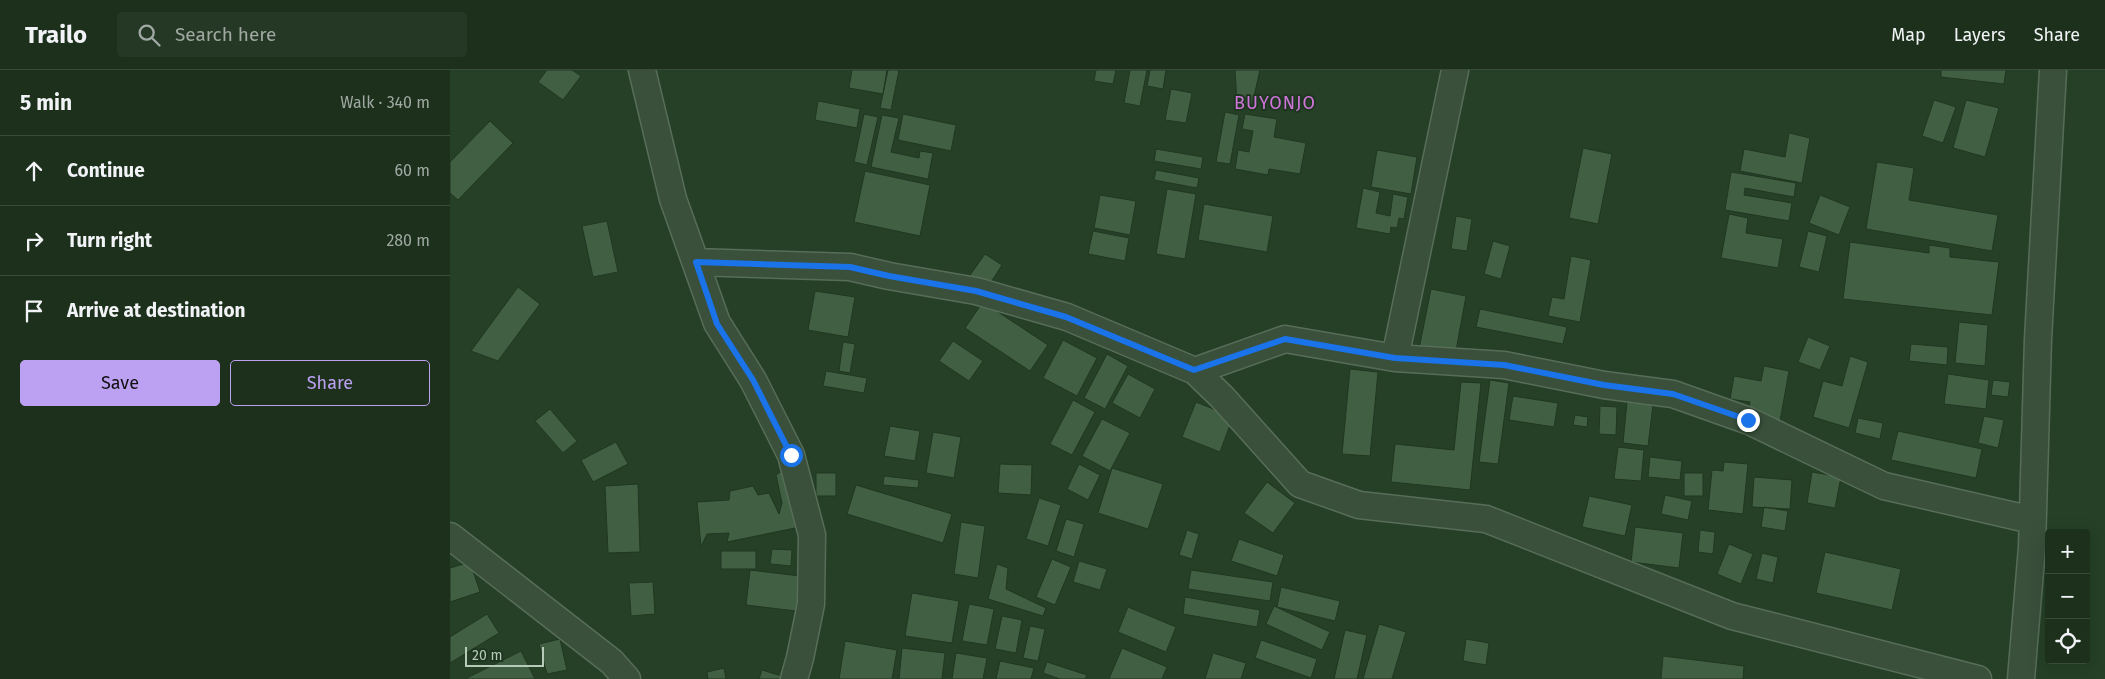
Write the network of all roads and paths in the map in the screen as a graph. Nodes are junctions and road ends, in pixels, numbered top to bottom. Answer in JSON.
{"nodes":[{"id":1,"x":642,"y":70,"type":"edge"},
{"id":2,"x":1455,"y":70,"type":"edge"},
{"id":3,"x":2053,"y":70,"type":"edge"},
{"id":4,"x":696,"y":262,"type":"junction"},
{"id":5,"x":1395,"y":358,"type":"junction"},
{"id":6,"x":1194,"y":370,"type":"junction"},
{"id":7,"x":2032,"y":520,"type":"junction"},
{"id":8,"x":450,"y":536,"type":"edge"},
{"id":9,"x":627,"y":679,"type":"edge"},
{"id":10,"x":794,"y":679,"type":"edge"},
{"id":11,"x":1978,"y":679,"type":"edge"},
{"id":12,"x":2021,"y":679,"type":"edge"}],
"edges":[{"from":1,"to":4,"type":"street"},
{"from":2,"to":5,"type":"street"},
{"from":3,"to":7,"type":"street"},
{"from":4,"to":6,"type":"street"},
{"from":4,"to":10,"type":"street"},
{"from":5,"to":6,"type":"street"},
{"from":5,"to":7,"type":"street"},
{"from":6,"to":11,"type":"street"},
{"from":7,"to":12,"type":"street"},
{"from":8,"to":9,"type":"street"}]}
